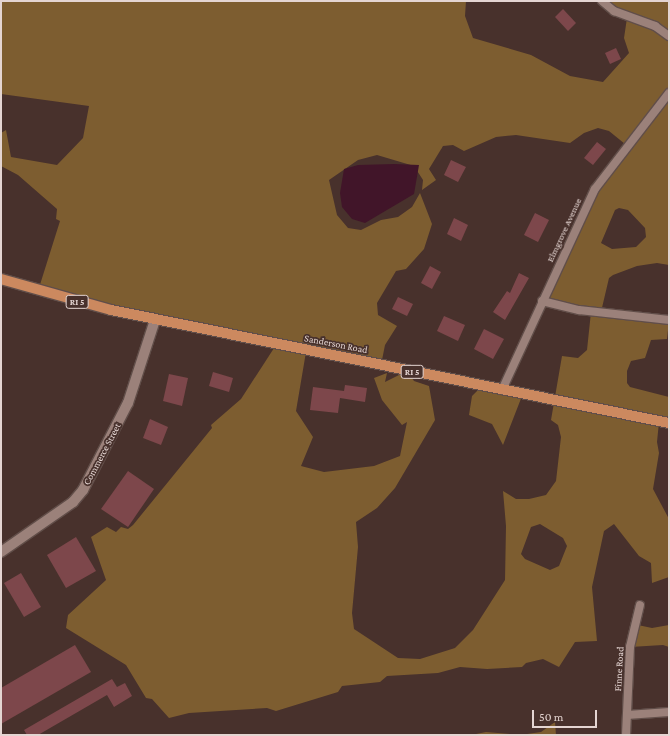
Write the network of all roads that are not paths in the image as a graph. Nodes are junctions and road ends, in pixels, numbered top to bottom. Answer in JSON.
{"nodes":[{"id":1,"x":602,"y":1,"type":"edge"},
{"id":2,"x":669,"y":36,"type":"edge"},
{"id":3,"x":669,"y":93,"type":"edge"},
{"id":4,"x":1,"y":279,"type":"edge"},
{"id":5,"x":542,"y":301,"type":"junction"},
{"id":6,"x":155,"y":320,"type":"junction"},
{"id":7,"x":669,"y":320,"type":"edge"},
{"id":8,"x":502,"y":390,"type":"junction"},
{"id":9,"x":669,"y":423,"type":"edge"},
{"id":10,"x":1,"y":552,"type":"edge"},
{"id":11,"x":640,"y":605,"type":"dead end"},
{"id":12,"x":669,"y":712,"type":"edge"},
{"id":13,"x":627,"y":715,"type":"junction"},
{"id":14,"x":626,"y":735,"type":"edge"}],
"edges":[{"from":1,"to":2,"type":"street"},
{"from":3,"to":5,"type":"street","name":"Elmgrove Avenue"},
{"from":4,"to":6,"type":"main road","name":"Sanderson Road","number":"RI 5"},
{"from":5,"to":7,"type":"street"},
{"from":5,"to":8,"type":"street","name":"Elmgrove Avenue"},
{"from":6,"to":8,"type":"main road","name":"Sanderson Road","number":"RI 5"},
{"from":6,"to":10,"type":"street","name":"Commerce Street"},
{"from":8,"to":9,"type":"main road","name":"Sanderson Road","number":"RI 5"},
{"from":11,"to":13,"type":"street","name":"Finne Road"},
{"from":12,"to":13,"type":"street"},
{"from":13,"to":14,"type":"street","name":"Finne Road"}]}
